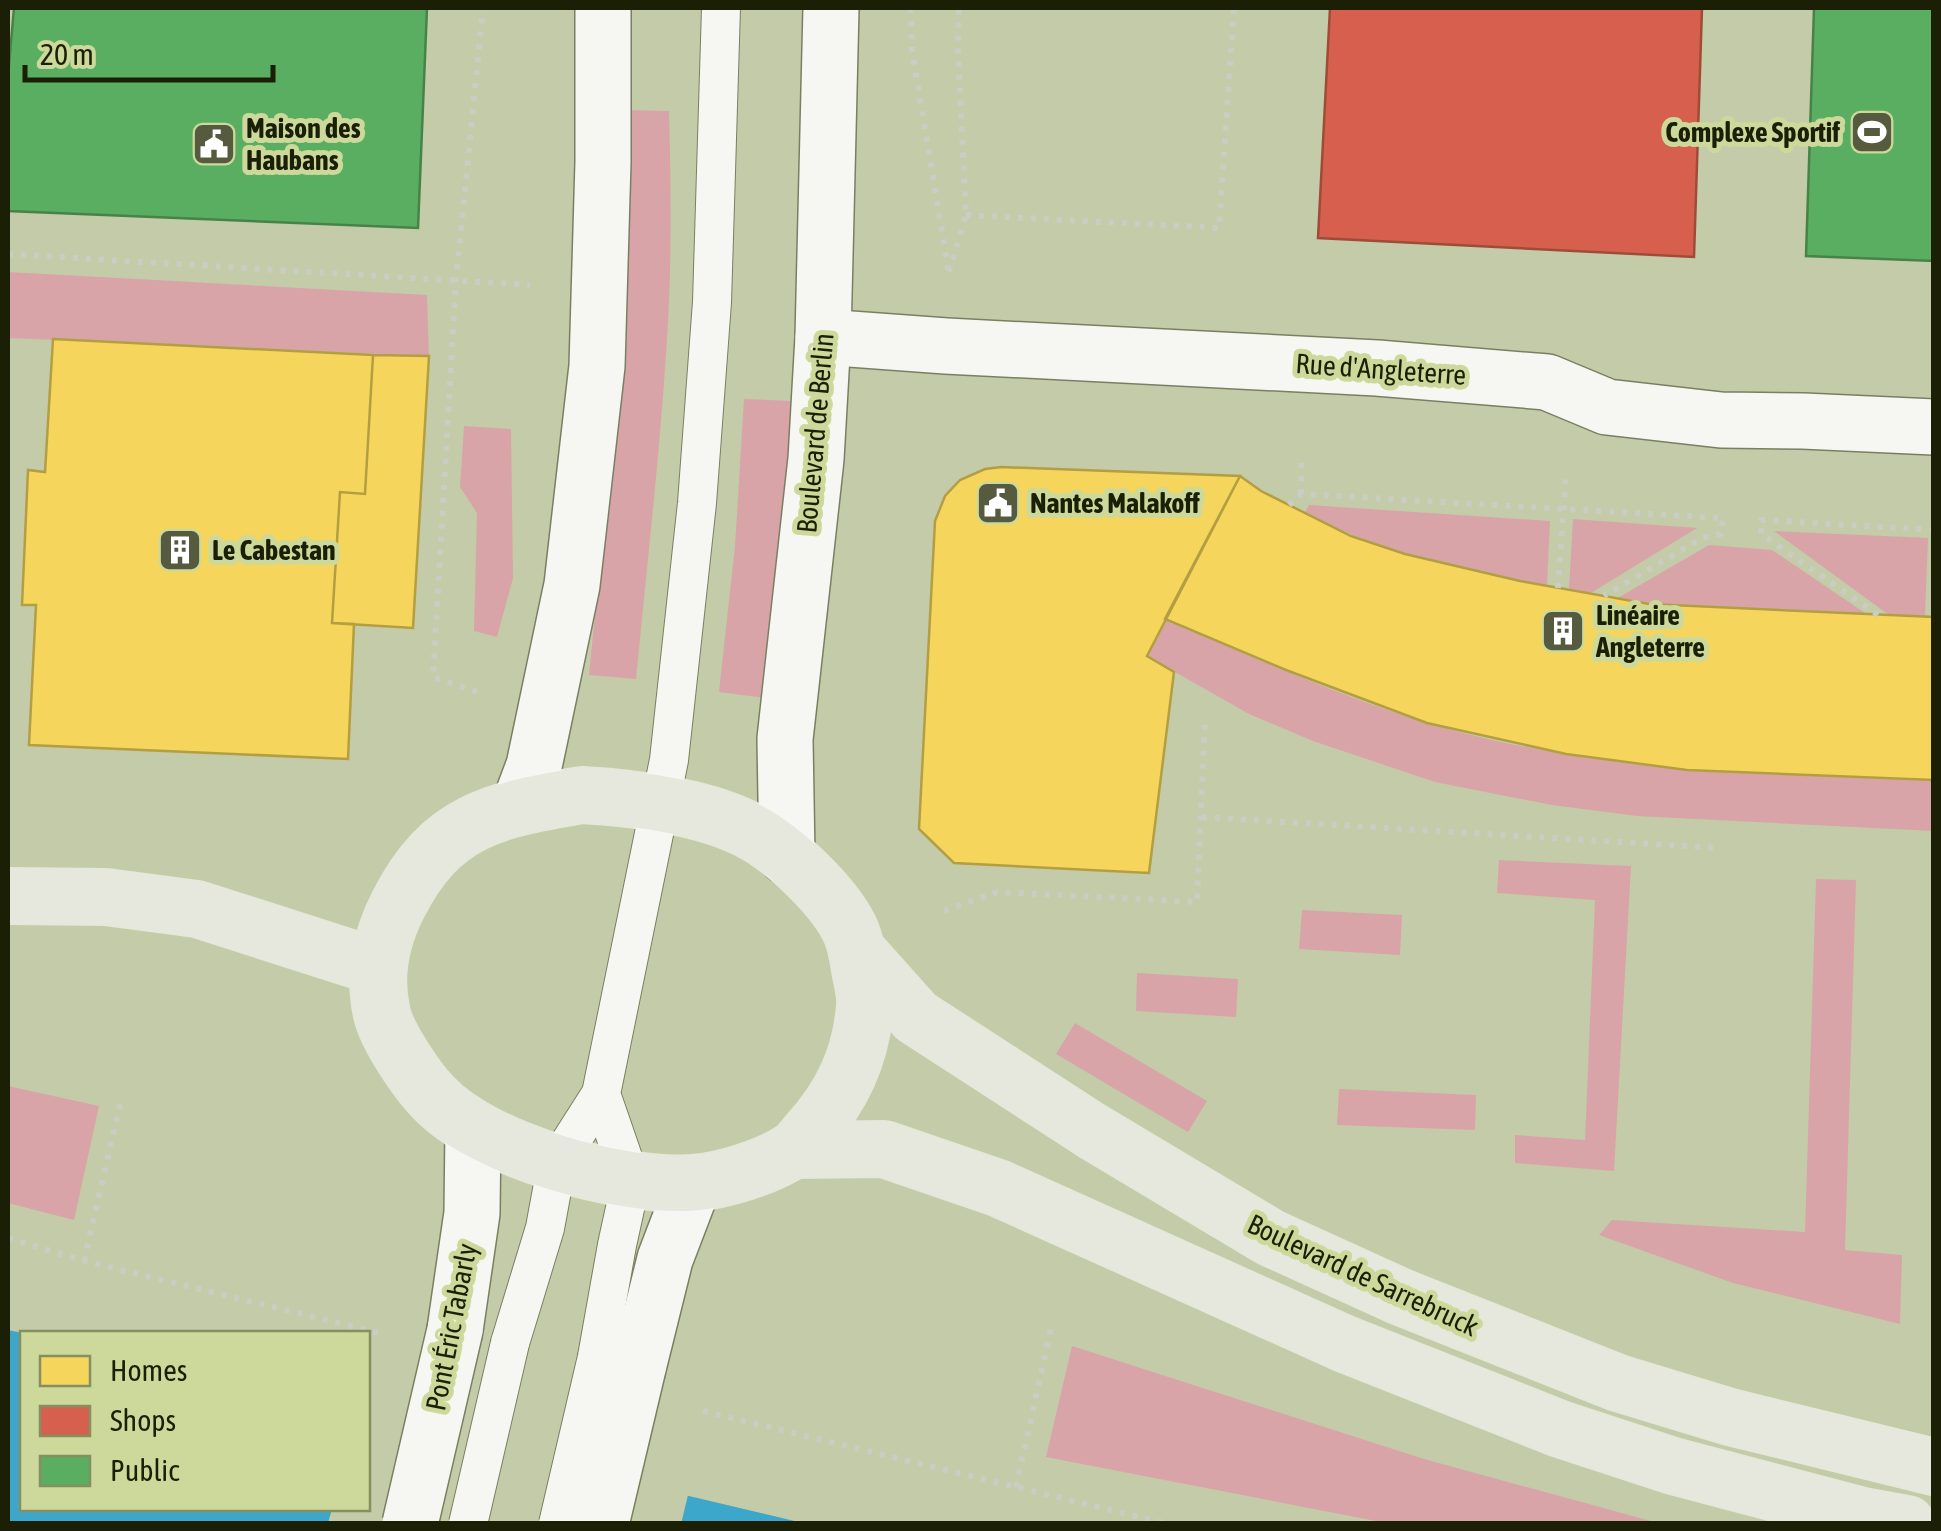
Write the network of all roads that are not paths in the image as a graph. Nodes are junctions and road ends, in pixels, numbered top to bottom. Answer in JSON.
{"nodes":[{"id":1,"x":603,"y":8,"type":"edge"},
{"id":2,"x":721,"y":8,"type":"edge"},
{"id":3,"x":831,"y":8,"type":"edge"},
{"id":4,"x":823,"y":337,"type":"junction"},
{"id":5,"x":1934,"y":428,"type":"edge"},
{"id":6,"x":660,"y":802,"type":"junction"},
{"id":7,"x":520,"y":806,"type":"junction"},
{"id":8,"x":786,"y":857,"type":"junction"},
{"id":9,"x":8,"y":896,"type":"edge"},
{"id":10,"x":858,"y":952,"type":"junction"},
{"id":11,"x":378,"y":968,"type":"junction"},
{"id":12,"x":602,"y":1094,"type":"junction"},
{"id":13,"x":473,"y":1128,"type":"junction"},
{"id":14,"x":794,"y":1150,"type":"junction"},
{"id":15,"x":558,"y":1163,"type":"junction"},
{"id":16,"x":631,"y":1181,"type":"junction"},
{"id":17,"x":694,"y":1183,"type":"junction"},
{"id":18,"x":618,"y":1363,"type":"junction"},
{"id":19,"x":1934,"y":1467,"type":"edge"},
{"id":20,"x":410,"y":1524,"type":"edge"},
{"id":21,"x":468,"y":1524,"type":"edge"},
{"id":22,"x":558,"y":1524,"type":"edge"},
{"id":23,"x":602,"y":1524,"type":"edge"},
{"id":24,"x":1908,"y":1524,"type":"edge"}],
"edges":[{"from":1,"to":7,"type":"street"},
{"from":2,"to":6,"type":"lane"},
{"from":3,"to":4,"type":"street","name":"Boulevard de Berlin"},
{"from":4,"to":5,"type":"street","name":"Rue d'Angleterre"},
{"from":4,"to":8,"type":"street","name":"Boulevard de Berlin"},
{"from":6,"to":7,"type":"main road"},
{"from":6,"to":8,"type":"main road"},
{"from":6,"to":12,"type":"lane"},
{"from":7,"to":11,"type":"main road"},
{"from":8,"to":10,"type":"main road"},
{"from":9,"to":11,"type":"main road"},
{"from":10,"to":14,"type":"main road"},
{"from":10,"to":19,"type":"main road","name":"Boulevard de Sarrebruck"},
{"from":11,"to":13,"type":"main road"},
{"from":12,"to":15,"type":"lane"},
{"from":12,"to":16,"type":"lane"},
{"from":13,"to":15,"type":"main road"},
{"from":13,"to":20,"type":"street","name":"Pont Éric Tabarly","bridge":true},
{"from":14,"to":17,"type":"main road"},
{"from":14,"to":24,"type":"main road"},
{"from":15,"to":16,"type":"main road"},
{"from":15,"to":21,"type":"lane","bridge":true},
{"from":16,"to":17,"type":"main road"},
{"from":16,"to":18,"type":"lane"},
{"from":17,"to":18,"type":"street"},
{"from":18,"to":22,"type":"lane","bridge":true},
{"from":18,"to":23,"type":"street","bridge":true}]}
